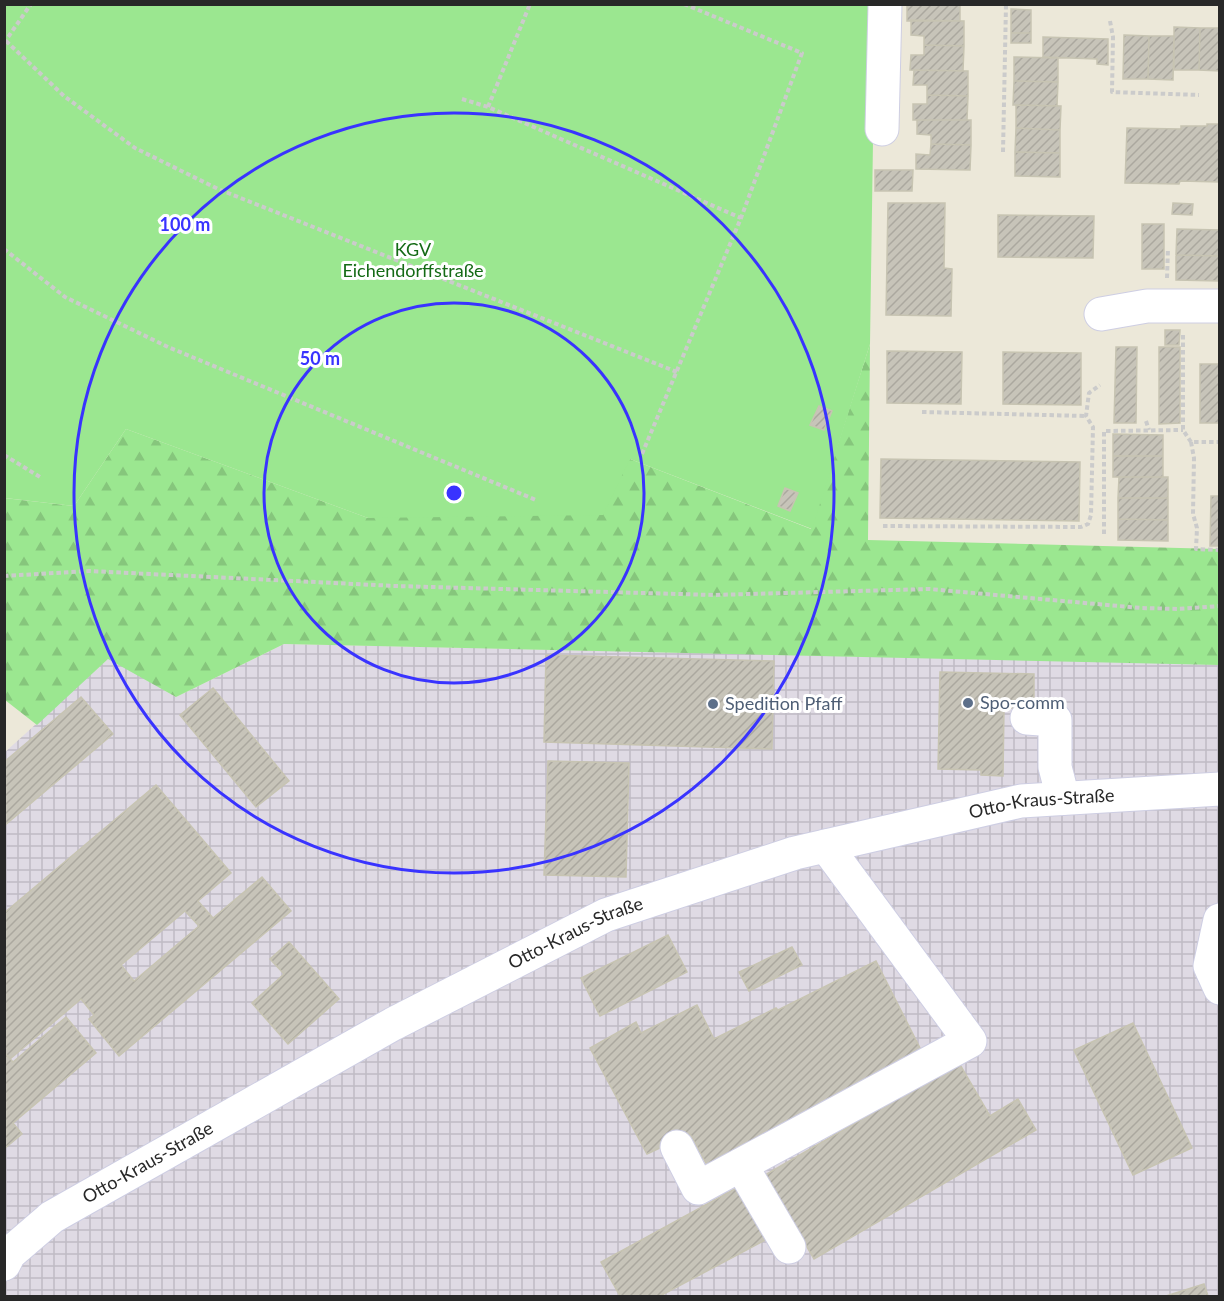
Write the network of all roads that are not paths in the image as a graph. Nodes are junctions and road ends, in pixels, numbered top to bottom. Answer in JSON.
{"nodes":[{"id":1,"x":885,"y":4,"type":"edge"},
{"id":2,"x":882,"y":129,"type":"dead end"},
{"id":3,"x":1220,"y":306,"type":"edge"},
{"id":4,"x":1101,"y":314,"type":"dead end"},
{"id":5,"x":1027,"y":718,"type":"dead end"},
{"id":6,"x":1220,"y":789,"type":"edge"},
{"id":7,"x":1064,"y":798,"type":"junction"},
{"id":8,"x":826,"y":846,"type":"junction"},
{"id":9,"x":1220,"y":920,"type":"edge"},
{"id":10,"x":1220,"y":988,"type":"edge"},
{"id":11,"x":678,"y":1147,"type":"dead end"},
{"id":12,"x":741,"y":1164,"type":"junction"},
{"id":13,"x":789,"y":1247,"type":"dead end"},
{"id":14,"x":4,"y":1264,"type":"edge"}],
"edges":[{"from":1,"to":2,"type":"street"},
{"from":3,"to":4,"type":"street"},
{"from":5,"to":7,"type":"street"},
{"from":6,"to":7,"type":"street","name":"Otto-Kraus-Straße"},
{"from":7,"to":8,"type":"street","name":"Otto-Kraus-Straße"},
{"from":8,"to":12,"type":"street"},
{"from":8,"to":14,"type":"street","name":"Otto-Kraus-Straße"},
{"from":9,"to":10,"type":"street"},
{"from":11,"to":12,"type":"street"},
{"from":12,"to":13,"type":"street"}]}
